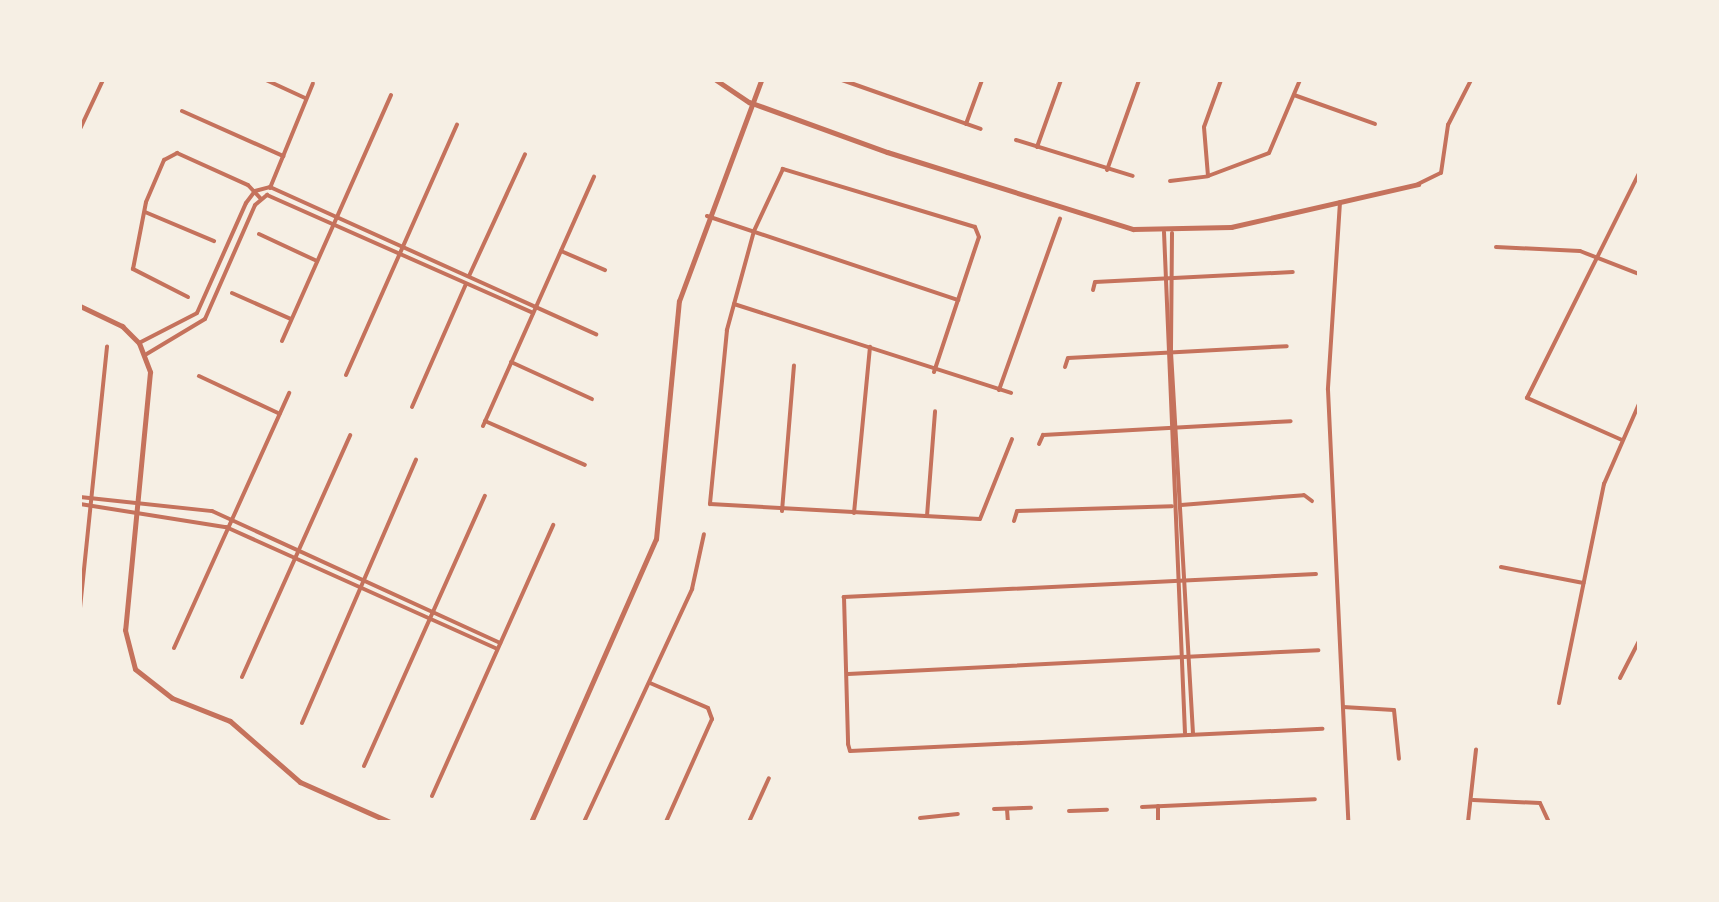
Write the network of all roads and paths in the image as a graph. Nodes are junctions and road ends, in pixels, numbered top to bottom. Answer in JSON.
{"nodes":[{"id":1,"x":103,"y":80,"type":"edge"},
{"id":2,"x":266,"y":80,"type":"edge"},
{"id":3,"x":716,"y":80,"type":"edge"},
{"id":4,"x":761,"y":80,"type":"edge"},
{"id":5,"x":842,"y":80,"type":"edge"},
{"id":6,"x":982,"y":80,"type":"edge"},
{"id":7,"x":1061,"y":80,"type":"edge"},
{"id":8,"x":1139,"y":80,"type":"edge"},
{"id":9,"x":1221,"y":80,"type":"edge"},
{"id":10,"x":1300,"y":80,"type":"edge"},
{"id":11,"x":1471,"y":80,"type":"edge"},
{"id":12,"x":313,"y":83,"type":"dead end"},
{"id":13,"x":391,"y":95,"type":"dead end"},
{"id":14,"x":1294,"y":95,"type":"junction"},
{"id":15,"x":305,"y":98,"type":"junction"},
{"id":16,"x":749,"y":102,"type":"junction"},
{"id":17,"x":182,"y":111,"type":"dead end"},
{"id":18,"x":966,"y":124,"type":"junction"},
{"id":19,"x":1375,"y":124,"type":"dead end"},
{"id":20,"x":457,"y":125,"type":"dead end"},
{"id":21,"x":80,"y":129,"type":"edge"},
{"id":22,"x":981,"y":129,"type":"dead end"},
{"id":23,"x":1016,"y":140,"type":"dead end"},
{"id":24,"x":1037,"y":147,"type":"junction"},
{"id":25,"x":525,"y":154,"type":"dead end"},
{"id":26,"x":283,"y":156,"type":"junction"},
{"id":27,"x":1107,"y":170,"type":"junction"},
{"id":28,"x":1639,"y":173,"type":"edge"},
{"id":29,"x":1133,"y":176,"type":"dead end"},
{"id":30,"x":1208,"y":176,"type":"junction"},
{"id":31,"x":594,"y":177,"type":"dead end"},
{"id":32,"x":1170,"y":181,"type":"dead end"},
{"id":33,"x":1418,"y":184,"type":"joint"},
{"id":34,"x":270,"y":187,"type":"junction"},
{"id":35,"x":255,"y":191,"type":"junction"},
{"id":36,"x":267,"y":195,"type":"junction"},
{"id":37,"x":260,"y":198,"type":"junction"},
{"id":38,"x":1340,"y":202,"type":"junction"},
{"id":39,"x":145,"y":212,"type":"junction"},
{"id":40,"x":336,"y":216,"type":"junction"},
{"id":41,"x":707,"y":216,"type":"junction"},
{"id":42,"x":1060,"y":219,"type":"dead end"},
{"id":43,"x":333,"y":224,"type":"junction"},
{"id":44,"x":754,"y":231,"type":"junction"},
{"id":45,"x":1164,"y":232,"type":"junction"},
{"id":46,"x":1172,"y":233,"type":"junction"},
{"id":47,"x":259,"y":234,"type":"dead end"},
{"id":48,"x":214,"y":241,"type":"dead end"},
{"id":49,"x":403,"y":247,"type":"junction"},
{"id":50,"x":1496,"y":247,"type":"dead end"},
{"id":51,"x":561,"y":251,"type":"junction"},
{"id":52,"x":400,"y":254,"type":"junction"},
{"id":53,"x":1595,"y":254,"type":"junction"},
{"id":54,"x":221,"y":259,"type":"junction"},
{"id":55,"x":317,"y":261,"type":"junction"},
{"id":56,"x":230,"y":263,"type":"junction"},
{"id":57,"x":605,"y":270,"type":"dead end"},
{"id":58,"x":1293,"y":272,"type":"dead end"},
{"id":59,"x":1639,"y":274,"type":"edge"},
{"id":60,"x":469,"y":276,"type":"junction"},
{"id":61,"x":1170,"y":278,"type":"junction"},
{"id":62,"x":212,"y":279,"type":"junction"},
{"id":63,"x":1163,"y":279,"type":"junction"},
{"id":64,"x":222,"y":282,"type":"junction"},
{"id":65,"x":466,"y":283,"type":"junction"},
{"id":66,"x":1093,"y":290,"type":"dead end"},
{"id":67,"x":232,"y":293,"type":"dead end"},
{"id":68,"x":188,"y":297,"type":"dead end"},
{"id":69,"x":958,"y":300,"type":"junction"},
{"id":70,"x":734,"y":304,"type":"junction"},
{"id":71,"x":80,"y":306,"type":"edge"},
{"id":72,"x":536,"y":306,"type":"junction"},
{"id":73,"x":533,"y":313,"type":"junction"},
{"id":74,"x":291,"y":319,"type":"junction"},
{"id":75,"x":596,"y":334,"type":"dead end"},
{"id":76,"x":282,"y":341,"type":"dead end"},
{"id":77,"x":139,"y":343,"type":"junction"},
{"id":78,"x":107,"y":346,"type":"dead end"},
{"id":79,"x":1287,"y":346,"type":"dead end"},
{"id":80,"x":870,"y":347,"type":"junction"},
{"id":81,"x":1168,"y":352,"type":"junction"},
{"id":82,"x":145,"y":355,"type":"junction"},
{"id":83,"x":511,"y":362,"type":"junction"},
{"id":84,"x":794,"y":365,"type":"dead end"},
{"id":85,"x":1065,"y":367,"type":"dead end"},
{"id":86,"x":934,"y":372,"type":"junction"},
{"id":87,"x":346,"y":375,"type":"dead end"},
{"id":88,"x":199,"y":376,"type":"dead end"},
{"id":89,"x":999,"y":390,"type":"junction"},
{"id":90,"x":289,"y":393,"type":"dead end"},
{"id":91,"x":1011,"y":393,"type":"dead end"},
{"id":92,"x":592,"y":399,"type":"dead end"},
{"id":93,"x":1639,"y":404,"type":"edge"},
{"id":94,"x":412,"y":407,"type":"dead end"},
{"id":95,"x":935,"y":411,"type":"dead end"},
{"id":96,"x":280,"y":414,"type":"junction"},
{"id":97,"x":1291,"y":421,"type":"dead end"},
{"id":98,"x":1175,"y":427,"type":"junction"},
{"id":99,"x":1168,"y":428,"type":"junction"},
{"id":100,"x":350,"y":435,"type":"dead end"},
{"id":101,"x":1012,"y":439,"type":"dead end"},
{"id":102,"x":1622,"y":440,"type":"junction"},
{"id":103,"x":1039,"y":444,"type":"dead end"},
{"id":104,"x":416,"y":460,"type":"dead end"},
{"id":105,"x":585,"y":465,"type":"dead end"},
{"id":106,"x":485,"y":496,"type":"dead end"},
{"id":107,"x":80,"y":497,"type":"edge"},
{"id":108,"x":91,"y":498,"type":"junction"},
{"id":109,"x":1312,"y":501,"type":"dead end"},
{"id":110,"x":138,"y":502,"type":"junction"},
{"id":111,"x":80,"y":504,"type":"edge"},
{"id":112,"x":1181,"y":505,"type":"junction"},
{"id":113,"x":1172,"y":506,"type":"junction"},
{"id":114,"x":90,"y":507,"type":"junction"},
{"id":115,"x":782,"y":511,"type":"junction"},
{"id":116,"x":137,"y":513,"type":"junction"},
{"id":117,"x":854,"y":513,"type":"junction"},
{"id":118,"x":927,"y":516,"type":"junction"},
{"id":119,"x":1014,"y":521,"type":"dead end"},
{"id":120,"x":228,"y":524,"type":"junction"},
{"id":121,"x":553,"y":525,"type":"dead end"},
{"id":122,"x":704,"y":534,"type":"dead end"},
{"id":123,"x":296,"y":555,"type":"junction"},
{"id":124,"x":1501,"y":567,"type":"dead end"},
{"id":125,"x":1316,"y":574,"type":"dead end"},
{"id":126,"x":1176,"y":580,"type":"junction"},
{"id":127,"x":1185,"y":580,"type":"junction"},
{"id":128,"x":365,"y":582,"type":"junction"},
{"id":129,"x":1583,"y":583,"type":"junction"},
{"id":130,"x":362,"y":588,"type":"junction"},
{"id":131,"x":80,"y":608,"type":"edge"},
{"id":132,"x":432,"y":613,"type":"junction"},
{"id":133,"x":430,"y":619,"type":"junction"},
{"id":134,"x":1639,"y":641,"type":"edge"},
{"id":135,"x":500,"y":643,"type":"junction"},
{"id":136,"x":174,"y":648,"type":"dead end"},
{"id":137,"x":497,"y":649,"type":"junction"},
{"id":138,"x":1318,"y":650,"type":"dead end"},
{"id":139,"x":1180,"y":656,"type":"junction"},
{"id":140,"x":1189,"y":656,"type":"junction"},
{"id":141,"x":848,"y":674,"type":"junction"},
{"id":142,"x":242,"y":677,"type":"dead end"},
{"id":143,"x":1620,"y":678,"type":"dead end"},
{"id":144,"x":650,"y":683,"type":"junction"},
{"id":145,"x":1559,"y":703,"type":"dead end"},
{"id":146,"x":1343,"y":707,"type":"junction"},
{"id":147,"x":302,"y":723,"type":"dead end"},
{"id":148,"x":1322,"y":729,"type":"dead end"},
{"id":149,"x":1193,"y":733,"type":"junction"},
{"id":150,"x":1185,"y":734,"type":"junction"},
{"id":151,"x":1476,"y":749,"type":"dead end"},
{"id":152,"x":1399,"y":759,"type":"dead end"},
{"id":153,"x":364,"y":766,"type":"dead end"},
{"id":154,"x":769,"y":778,"type":"dead end"},
{"id":155,"x":432,"y":796,"type":"dead end"},
{"id":156,"x":1315,"y":799,"type":"dead end"},
{"id":157,"x":1473,"y":800,"type":"junction"},
{"id":158,"x":1158,"y":806,"type":"junction"},
{"id":159,"x":1142,"y":807,"type":"dead end"},
{"id":160,"x":1031,"y":808,"type":"dead end"},
{"id":161,"x":994,"y":809,"type":"dead end"},
{"id":162,"x":1007,"y":809,"type":"junction"},
{"id":163,"x":1107,"y":810,"type":"dead end"},
{"id":164,"x":1069,"y":811,"type":"dead end"},
{"id":165,"x":1086,"y":811,"type":"junction"},
{"id":166,"x":958,"y":814,"type":"dead end"},
{"id":167,"x":920,"y":818,"type":"dead end"},
{"id":168,"x":936,"y":819,"type":"edge"},
{"id":169,"x":390,"y":822,"type":"edge"},
{"id":170,"x":531,"y":822,"type":"edge"},
{"id":171,"x":584,"y":822,"type":"edge"},
{"id":172,"x":666,"y":822,"type":"edge"},
{"id":173,"x":749,"y":822,"type":"edge"},
{"id":174,"x":1008,"y":822,"type":"edge"},
{"id":175,"x":1086,"y":822,"type":"edge"},
{"id":176,"x":1158,"y":822,"type":"edge"},
{"id":177,"x":1348,"y":822,"type":"edge"},
{"id":178,"x":1468,"y":822,"type":"edge"},
{"id":179,"x":1549,"y":822,"type":"edge"}],
"edges":[{"from":1,"to":21,"type":"street"},
{"from":2,"to":15,"type":"street"},
{"from":3,"to":16,"type":"street"},
{"from":4,"to":16,"type":"street"},
{"from":5,"to":18,"type":"street"},
{"from":6,"to":18,"type":"street"},
{"from":7,"to":24,"type":"street"},
{"from":8,"to":27,"type":"street"},
{"from":9,"to":30,"type":"street"},
{"from":10,"to":14,"type":"street"},
{"from":11,"to":33,"type":"street"},
{"from":12,"to":15,"type":"street"},
{"from":13,"to":40,"type":"street"},
{"from":14,"to":19,"type":"street"},
{"from":14,"to":30,"type":"street"},
{"from":15,"to":26,"type":"street"},
{"from":16,"to":41,"type":"street"},
{"from":16,"to":45,"type":"street"},
{"from":17,"to":26,"type":"street"},
{"from":18,"to":22,"type":"street"},
{"from":20,"to":49,"type":"street"},
{"from":23,"to":24,"type":"street"},
{"from":24,"to":27,"type":"street"},
{"from":25,"to":60,"type":"street"},
{"from":26,"to":34,"type":"street"},
{"from":27,"to":29,"type":"street"},
{"from":28,"to":53,"type":"street"},
{"from":30,"to":32,"type":"street"},
{"from":31,"to":51,"type":"street"},
{"from":33,"to":38,"type":"street"},
{"from":34,"to":35,"type":"street"},
{"from":34,"to":36,"type":"street"},
{"from":34,"to":40,"type":"street"},
{"from":35,"to":37,"type":"street"},
{"from":35,"to":39,"type":"street"},
{"from":35,"to":54,"type":"street"},
{"from":36,"to":37,"type":"street"},
{"from":36,"to":43,"type":"street"},
{"from":37,"to":56,"type":"street"},
{"from":38,"to":46,"type":"street"},
{"from":38,"to":146,"type":"street"},
{"from":39,"to":48,"type":"street"},
{"from":39,"to":68,"type":"street"},
{"from":40,"to":43,"type":"street"},
{"from":40,"to":49,"type":"street"},
{"from":41,"to":44,"type":"street"},
{"from":41,"to":170,"type":"street"},
{"from":42,"to":89,"type":"street"},
{"from":43,"to":52,"type":"street"},
{"from":43,"to":55,"type":"street"},
{"from":44,"to":69,"type":"street"},
{"from":44,"to":69,"type":"street"},
{"from":44,"to":70,"type":"street"},
{"from":45,"to":46,"type":"street"},
{"from":45,"to":63,"type":"street"},
{"from":46,"to":61,"type":"street"},
{"from":47,"to":55,"type":"street"},
{"from":49,"to":52,"type":"street"},
{"from":49,"to":60,"type":"street"},
{"from":50,"to":53,"type":"street"},
{"from":51,"to":57,"type":"street"},
{"from":51,"to":72,"type":"street"},
{"from":52,"to":65,"type":"street"},
{"from":52,"to":87,"type":"street"},
{"from":53,"to":59,"type":"street"},
{"from":53,"to":102,"type":"street"},
{"from":54,"to":56,"type":"street"},
{"from":54,"to":62,"type":"street"},
{"from":55,"to":74,"type":"street"},
{"from":56,"to":64,"type":"street"},
{"from":58,"to":61,"type":"street"},
{"from":60,"to":65,"type":"street"},
{"from":60,"to":72,"type":"street"},
{"from":61,"to":63,"type":"street"},
{"from":61,"to":81,"type":"street"},
{"from":62,"to":64,"type":"street"},
{"from":62,"to":77,"type":"street"},
{"from":63,"to":66,"type":"street"},
{"from":63,"to":81,"type":"street"},
{"from":64,"to":82,"type":"street"},
{"from":65,"to":73,"type":"street"},
{"from":65,"to":94,"type":"street"},
{"from":67,"to":74,"type":"street"},
{"from":69,"to":86,"type":"street"},
{"from":70,"to":80,"type":"street"},
{"from":70,"to":115,"type":"street"},
{"from":71,"to":77,"type":"street"},
{"from":72,"to":73,"type":"street"},
{"from":72,"to":75,"type":"street"},
{"from":73,"to":83,"type":"street"},
{"from":74,"to":76,"type":"street"},
{"from":77,"to":82,"type":"street"},
{"from":78,"to":108,"type":"street"},
{"from":79,"to":81,"type":"street"},
{"from":80,"to":86,"type":"street"},
{"from":80,"to":117,"type":"street"},
{"from":81,"to":85,"type":"street"},
{"from":81,"to":98,"type":"street"},
{"from":81,"to":99,"type":"street"},
{"from":82,"to":110,"type":"street"},
{"from":83,"to":92,"type":"street"},
{"from":83,"to":105,"type":"street"},
{"from":84,"to":115,"type":"street"},
{"from":86,"to":89,"type":"street"},
{"from":88,"to":96,"type":"street"},
{"from":89,"to":91,"type":"street"},
{"from":90,"to":96,"type":"street"},
{"from":93,"to":102,"type":"street"},
{"from":95,"to":118,"type":"street"},
{"from":96,"to":120,"type":"street"},
{"from":97,"to":98,"type":"street"},
{"from":98,"to":99,"type":"street"},
{"from":98,"to":112,"type":"street"},
{"from":99,"to":103,"type":"street"},
{"from":99,"to":113,"type":"street"},
{"from":100,"to":123,"type":"street"},
{"from":101,"to":118,"type":"street"},
{"from":102,"to":129,"type":"street"},
{"from":104,"to":128,"type":"street"},
{"from":106,"to":132,"type":"street"},
{"from":107,"to":108,"type":"street"},
{"from":108,"to":110,"type":"street"},
{"from":108,"to":114,"type":"street"},
{"from":109,"to":112,"type":"street"},
{"from":110,"to":116,"type":"street"},
{"from":110,"to":120,"type":"street"},
{"from":111,"to":114,"type":"street"},
{"from":112,"to":113,"type":"street"},
{"from":112,"to":127,"type":"street"},
{"from":113,"to":119,"type":"street"},
{"from":113,"to":126,"type":"street"},
{"from":114,"to":116,"type":"street"},
{"from":114,"to":131,"type":"street"},
{"from":115,"to":117,"type":"street"},
{"from":116,"to":120,"type":"street"},
{"from":116,"to":169,"type":"street"},
{"from":117,"to":118,"type":"street"},
{"from":120,"to":123,"type":"street"},
{"from":120,"to":136,"type":"street"},
{"from":121,"to":135,"type":"street"},
{"from":122,"to":144,"type":"street"},
{"from":123,"to":128,"type":"street"},
{"from":123,"to":130,"type":"street"},
{"from":123,"to":142,"type":"street"},
{"from":124,"to":129,"type":"street"},
{"from":125,"to":127,"type":"street"},
{"from":126,"to":127,"type":"street"},
{"from":126,"to":139,"type":"street"},
{"from":126,"to":141,"type":"street"},
{"from":127,"to":140,"type":"street"},
{"from":128,"to":130,"type":"street"},
{"from":128,"to":132,"type":"street"},
{"from":129,"to":145,"type":"street"},
{"from":130,"to":133,"type":"street"},
{"from":130,"to":147,"type":"street"},
{"from":132,"to":133,"type":"street"},
{"from":132,"to":135,"type":"street"},
{"from":133,"to":137,"type":"street"},
{"from":133,"to":153,"type":"street"},
{"from":134,"to":143,"type":"street"},
{"from":135,"to":137,"type":"street"},
{"from":137,"to":155,"type":"street"},
{"from":138,"to":140,"type":"street"},
{"from":139,"to":140,"type":"street"},
{"from":139,"to":141,"type":"street"},
{"from":139,"to":150,"type":"street"},
{"from":140,"to":149,"type":"street"},
{"from":141,"to":150,"type":"street"},
{"from":144,"to":171,"type":"street"},
{"from":144,"to":172,"type":"street"},
{"from":146,"to":152,"type":"street"},
{"from":146,"to":177,"type":"street"},
{"from":148,"to":149,"type":"street"},
{"from":149,"to":150,"type":"street"},
{"from":151,"to":157,"type":"street"},
{"from":154,"to":173,"type":"street"},
{"from":156,"to":158,"type":"street"},
{"from":157,"to":178,"type":"street"},
{"from":157,"to":179,"type":"street"},
{"from":158,"to":159,"type":"street"},
{"from":158,"to":176,"type":"street"},
{"from":160,"to":162,"type":"street"},
{"from":161,"to":162,"type":"street"},
{"from":162,"to":174,"type":"street"},
{"from":163,"to":165,"type":"street"},
{"from":164,"to":165,"type":"street"},
{"from":165,"to":175,"type":"street"},
{"from":166,"to":168,"type":"street"},
{"from":167,"to":168,"type":"street"}]}
